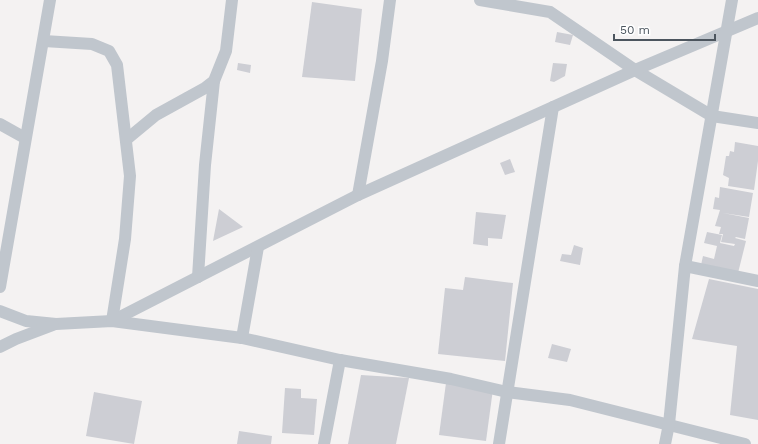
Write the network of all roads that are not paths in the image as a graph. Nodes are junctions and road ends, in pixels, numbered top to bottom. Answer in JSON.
{"nodes":[{"id":1,"x":50,"y":0,"type":"edge"},
{"id":2,"x":232,"y":0,"type":"edge"},
{"id":3,"x":390,"y":0,"type":"edge"},
{"id":4,"x":480,"y":0,"type":"edge"},
{"id":5,"x":732,"y":0,"type":"edge"},
{"id":6,"x":758,"y":18,"type":"edge"},
{"id":7,"x":727,"y":30,"type":"junction"},
{"id":8,"x":44,"y":41,"type":"junction"},
{"id":9,"x":635,"y":70,"type":"junction"},
{"id":10,"x":214,"y":81,"type":"junction"},
{"id":11,"x":553,"y":107,"type":"junction"},
{"id":12,"x":712,"y":116,"type":"junction"},
{"id":13,"x":758,"y":123,"type":"edge"},
{"id":14,"x":0,"y":124,"type":"edge"},
{"id":15,"x":25,"y":138,"type":"junction"},
{"id":16,"x":127,"y":140,"type":"junction"},
{"id":17,"x":358,"y":195,"type":"junction"},
{"id":18,"x":4,"y":241,"type":"edge"},
{"id":19,"x":258,"y":247,"type":"junction"},
{"id":20,"x":685,"y":266,"type":"junction"},
{"id":21,"x":198,"y":277,"type":"junction"},
{"id":22,"x":758,"y":281,"type":"edge"},
{"id":23,"x":0,"y":287,"type":"edge"},
{"id":24,"x":0,"y":310,"type":"edge"},
{"id":25,"x":112,"y":321,"type":"junction"},
{"id":26,"x":56,"y":324,"type":"junction"},
{"id":27,"x":242,"y":338,"type":"junction"},
{"id":28,"x":0,"y":347,"type":"edge"},
{"id":29,"x":340,"y":360,"type":"junction"},
{"id":30,"x":507,"y":392,"type":"junction"},
{"id":31,"x":668,"y":424,"type":"junction"},
{"id":32,"x":324,"y":444,"type":"edge"},
{"id":33,"x":499,"y":444,"type":"edge"},
{"id":34,"x":665,"y":444,"type":"edge"},
{"id":35,"x":745,"y":444,"type":"edge"}],
"edges":[{"from":1,"to":8,"type":"street"},
{"from":2,"to":10,"type":"street"},
{"from":3,"to":17,"type":"street"},
{"from":4,"to":9,"type":"street"},
{"from":5,"to":7,"type":"street"},
{"from":6,"to":7,"type":"street"},
{"from":7,"to":9,"type":"street"},
{"from":7,"to":12,"type":"street"},
{"from":8,"to":15,"type":"street"},
{"from":8,"to":16,"type":"street"},
{"from":9,"to":11,"type":"street"},
{"from":9,"to":12,"type":"street"},
{"from":10,"to":16,"type":"street"},
{"from":10,"to":21,"type":"street"},
{"from":11,"to":17,"type":"street"},
{"from":11,"to":30,"type":"street"},
{"from":12,"to":13,"type":"street"},
{"from":12,"to":20,"type":"street"},
{"from":14,"to":15,"type":"street"},
{"from":15,"to":18,"type":"street"},
{"from":16,"to":25,"type":"street"},
{"from":17,"to":19,"type":"street"},
{"from":18,"to":23,"type":"street"},
{"from":19,"to":21,"type":"street"},
{"from":19,"to":27,"type":"street"},
{"from":20,"to":22,"type":"street"},
{"from":20,"to":31,"type":"street"},
{"from":21,"to":25,"type":"street"},
{"from":24,"to":26,"type":"street"},
{"from":25,"to":26,"type":"street"},
{"from":25,"to":27,"type":"street"},
{"from":26,"to":28,"type":"street"},
{"from":27,"to":29,"type":"street"},
{"from":29,"to":30,"type":"street"},
{"from":29,"to":32,"type":"street"},
{"from":30,"to":31,"type":"street"},
{"from":30,"to":33,"type":"street"},
{"from":31,"to":34,"type":"street"},
{"from":31,"to":35,"type":"street"}]}
